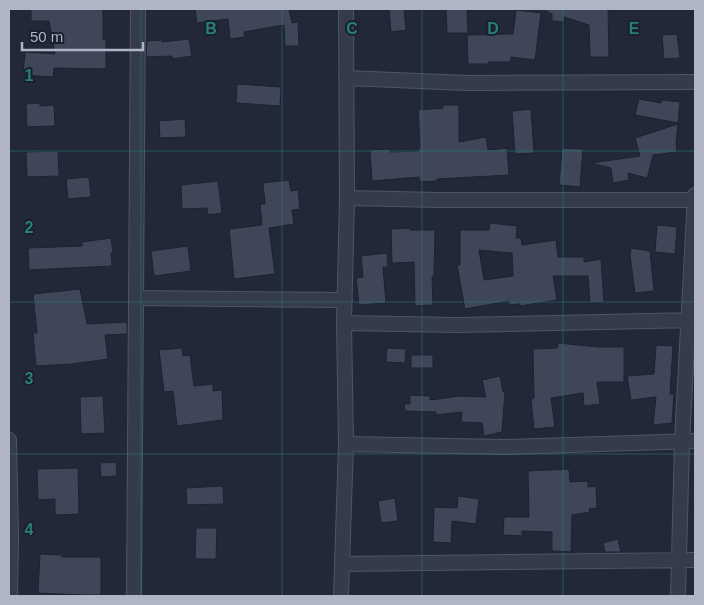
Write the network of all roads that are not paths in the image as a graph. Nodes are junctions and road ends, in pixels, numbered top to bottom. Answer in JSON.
{"nodes":[{"id":1,"x":138,"y":9,"type":"edge"},
{"id":2,"x":346,"y":9,"type":"edge"},
{"id":3,"x":346,"y":78,"type":"junction"},
{"id":4,"x":695,"y":82,"type":"edge"},
{"id":5,"x":695,"y":195,"type":"edge"},
{"id":6,"x":347,"y":198,"type":"junction"},
{"id":7,"x":695,"y":200,"type":"edge"},
{"id":8,"x":136,"y":298,"type":"junction"},
{"id":9,"x":345,"y":300,"type":"junction"},
{"id":10,"x":692,"y":320,"type":"edge"},
{"id":11,"x":344,"y":323,"type":"junction"},
{"id":12,"x":9,"y":440,"type":"edge"},
{"id":13,"x":689,"y":441,"type":"edge"},
{"id":14,"x":346,"y":444,"type":"junction"},
{"id":15,"x":10,"y":536,"type":"edge"},
{"id":16,"x":678,"y":560,"type":"junction"},
{"id":17,"x":695,"y":560,"type":"edge"},
{"id":18,"x":342,"y":564,"type":"junction"},
{"id":19,"x":10,"y":596,"type":"edge"},
{"id":20,"x":134,"y":596,"type":"edge"},
{"id":21,"x":341,"y":596,"type":"edge"},
{"id":22,"x":678,"y":596,"type":"edge"}],
"edges":[{"from":1,"to":8,"type":"street"},
{"from":2,"to":3,"type":"street"},
{"from":3,"to":4,"type":"street"},
{"from":3,"to":6,"type":"street"},
{"from":5,"to":7,"type":"street"},
{"from":6,"to":7,"type":"street"},
{"from":6,"to":9,"type":"street"},
{"from":7,"to":10,"type":"street"},
{"from":8,"to":9,"type":"street"},
{"from":8,"to":20,"type":"street"},
{"from":9,"to":11,"type":"street"},
{"from":10,"to":11,"type":"street"},
{"from":10,"to":13,"type":"street"},
{"from":11,"to":14,"type":"street"},
{"from":12,"to":15,"type":"street"},
{"from":13,"to":14,"type":"street"},
{"from":13,"to":16,"type":"street"},
{"from":14,"to":18,"type":"street"},
{"from":15,"to":19,"type":"street"},
{"from":16,"to":17,"type":"street"},
{"from":16,"to":18,"type":"street"},
{"from":16,"to":22,"type":"street"},
{"from":18,"to":21,"type":"street"}]}
